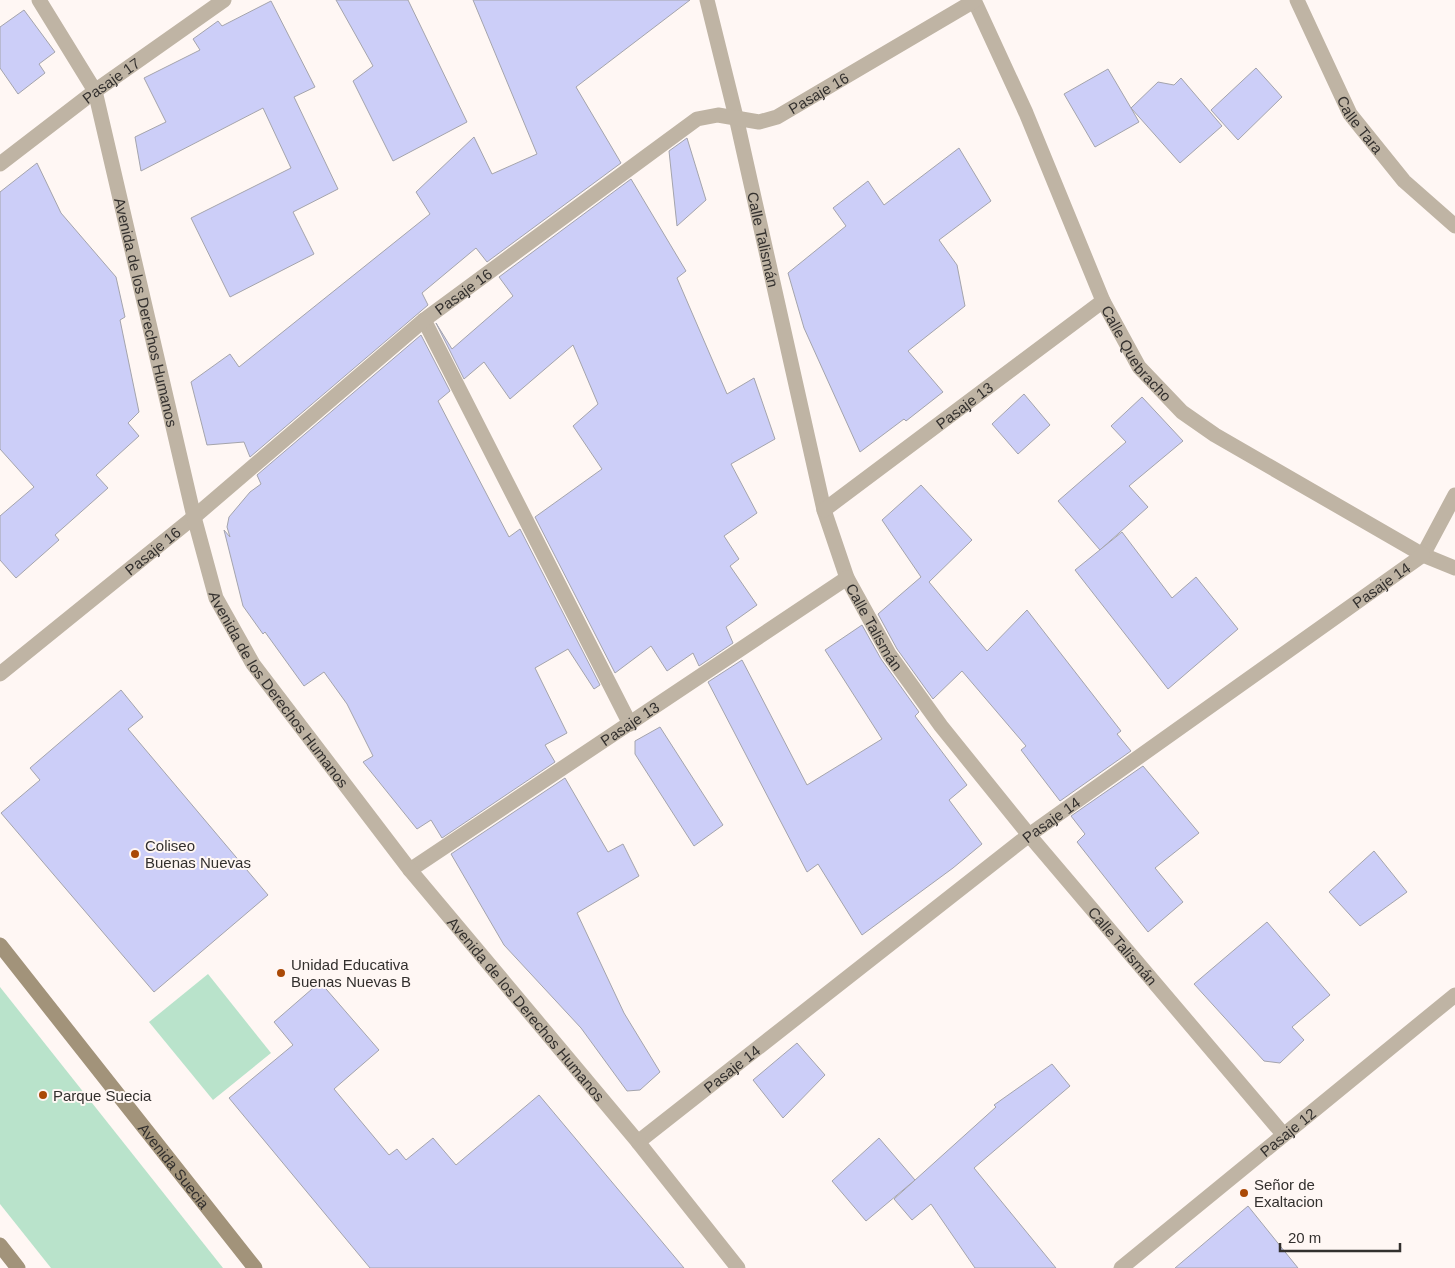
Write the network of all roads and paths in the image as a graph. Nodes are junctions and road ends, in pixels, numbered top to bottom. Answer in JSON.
{"nodes":[{"id":1,"x":39,"y":0,"type":"edge"},
{"id":2,"x":224,"y":0,"type":"edge"},
{"id":3,"x":707,"y":0,"type":"edge"},
{"id":4,"x":974,"y":0,"type":"edge"},
{"id":5,"x":1297,"y":0,"type":"edge"},
{"id":6,"x":95,"y":91,"type":"junction"},
{"id":7,"x":736,"y":117,"type":"junction"},
{"id":8,"x":0,"y":164,"type":"edge"},
{"id":9,"x":1455,"y":226,"type":"edge"},
{"id":10,"x":1103,"y":300,"type":"junction"},
{"id":11,"x":424,"y":320,"type":"junction"},
{"id":12,"x":1455,"y":495,"type":"edge"},
{"id":13,"x":824,"y":510,"type":"junction"},
{"id":14,"x":194,"y":518,"type":"junction"},
{"id":15,"x":1423,"y":555,"type":"junction"},
{"id":16,"x":1455,"y":568,"type":"edge"},
{"id":17,"x":847,"y":578,"type":"junction"},
{"id":18,"x":0,"y":674,"type":"edge"},
{"id":19,"x":630,"y":724,"type":"junction"},
{"id":20,"x":1029,"y":835,"type":"junction"},
{"id":21,"x":410,"y":870,"type":"junction"},
{"id":22,"x":0,"y":945,"type":"edge"},
{"id":23,"x":1455,"y":995,"type":"edge"},
{"id":24,"x":1284,"y":1134,"type":"junction"},
{"id":25,"x":638,"y":1142,"type":"junction"},
{"id":26,"x":0,"y":1245,"type":"edge"},
{"id":27,"x":18,"y":1268,"type":"edge"},
{"id":28,"x":255,"y":1268,"type":"edge"},
{"id":29,"x":738,"y":1268,"type":"edge"},
{"id":30,"x":1121,"y":1268,"type":"edge"}],
"edges":[{"from":1,"to":6,"type":"street","name":"Avenida de los Derechos Humanos"},
{"from":2,"to":6,"type":"street","name":"Pasaje 17"},
{"from":3,"to":7,"type":"street","name":"Calle Talismán"},
{"from":4,"to":7,"type":"street","name":"Pasaje 16"},
{"from":4,"to":10,"type":"street","name":"Calle Quebracho"},
{"from":5,"to":9,"type":"street","name":"Calle Tara"},
{"from":6,"to":8,"type":"street","name":"Pasaje 17"},
{"from":6,"to":14,"type":"street","name":"Avenida de los Derechos Humanos"},
{"from":7,"to":11,"type":"street","name":"Pasaje 16"},
{"from":7,"to":13,"type":"street","name":"Calle Talismán"},
{"from":10,"to":13,"type":"street","name":"Pasaje 13"},
{"from":10,"to":15,"type":"street","name":"Calle Quebracho"},
{"from":11,"to":14,"type":"street","name":"Pasaje 16"},
{"from":11,"to":19,"type":"street"},
{"from":12,"to":15,"type":"street","name":"Pasaje 14"},
{"from":13,"to":17,"type":"street","name":"Calle Talismán"},
{"from":14,"to":18,"type":"street","name":"Pasaje 16"},
{"from":14,"to":21,"type":"street","name":"Avenida de los Derechos Humanos"},
{"from":15,"to":16,"type":"street","name":"Calle Quebracho"},
{"from":15,"to":20,"type":"street","name":"Pasaje 14"},
{"from":17,"to":19,"type":"street","name":"Pasaje 13"},
{"from":17,"to":20,"type":"street","name":"Calle Talismán"},
{"from":19,"to":21,"type":"street","name":"Pasaje 13"},
{"from":20,"to":24,"type":"street","name":"Calle Talismán"},
{"from":20,"to":25,"type":"street","name":"Pasaje 14"},
{"from":21,"to":25,"type":"street","name":"Avenida de los Derechos Humanos"},
{"from":22,"to":28,"type":"main road","name":"Avenida Suecia"},
{"from":23,"to":24,"type":"street","name":"Pasaje 12"},
{"from":24,"to":30,"type":"street","name":"Pasaje 12"},
{"from":25,"to":29,"type":"street","name":"Avenida de los Derechos Humanos"},
{"from":26,"to":27,"type":"main road"}]}
